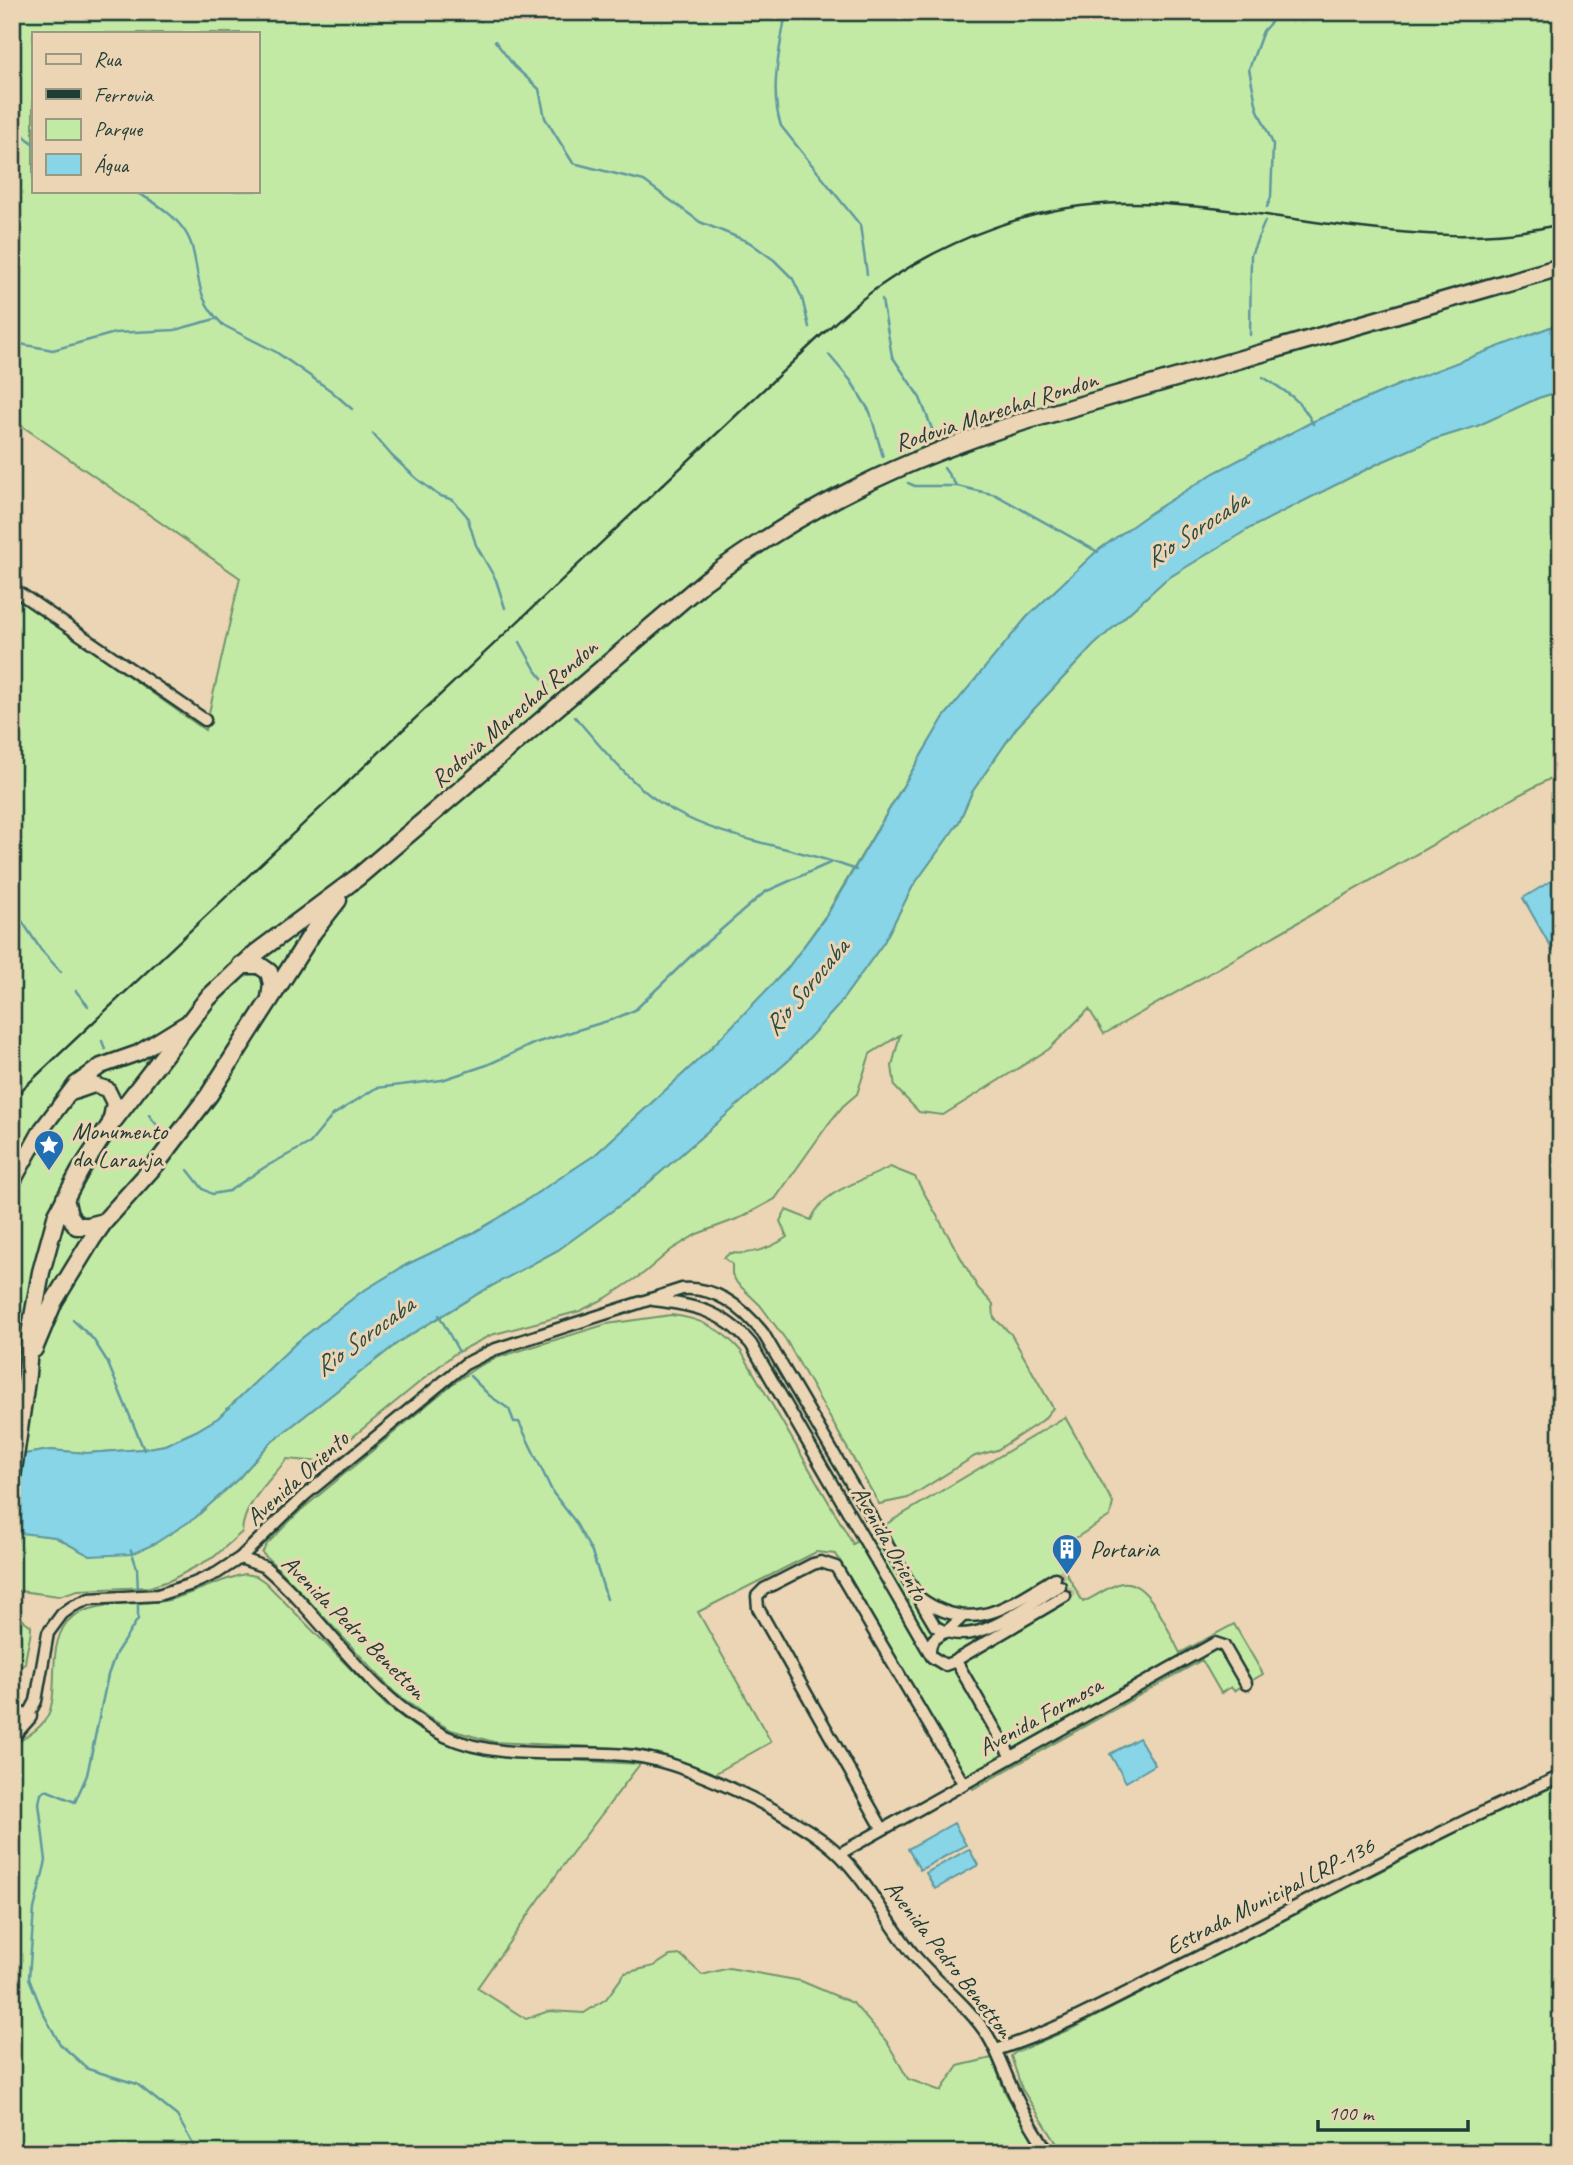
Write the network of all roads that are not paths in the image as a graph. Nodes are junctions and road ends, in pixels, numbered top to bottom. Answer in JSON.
{"nodes":[{"id":1,"x":1561,"y":267,"type":"edge"},
{"id":2,"x":12,"y":588,"type":"edge"},
{"id":3,"x":205,"y":720,"type":"dead end"},
{"id":4,"x":358,"y":877,"type":"junction"},
{"id":5,"x":241,"y":965,"type":"junction"},
{"id":6,"x":270,"y":1000,"type":"junction"},
{"id":7,"x":189,"y":1021,"type":"junction"},
{"id":8,"x":67,"y":1095,"type":"junction"},
{"id":9,"x":110,"y":1125,"type":"junction"},
{"id":10,"x":12,"y":1183,"type":"edge"},
{"id":11,"x":65,"y":1198,"type":"junction"},
{"id":12,"x":104,"y":1222,"type":"junction"},
{"id":13,"x":649,"y":1300,"type":"junction"},
{"id":14,"x":27,"y":1374,"type":"junction"},
{"id":15,"x":12,"y":1477,"type":"edge"},
{"id":16,"x":240,"y":1558,"type":"junction"},
{"id":17,"x":1060,"y":1587,"type":"junction"},
{"id":18,"x":915,"y":1594,"type":"junction"},
{"id":19,"x":988,"y":1615,"type":"junction"},
{"id":20,"x":963,"y":1616,"type":"junction"},
{"id":21,"x":949,"y":1633,"type":"junction"},
{"id":22,"x":975,"y":1634,"type":"junction"},
{"id":23,"x":930,"y":1653,"type":"junction"},
{"id":24,"x":957,"y":1660,"type":"junction"},
{"id":25,"x":1246,"y":1684,"type":"dead end"},
{"id":26,"x":20,"y":1718,"type":"edge"},
{"id":27,"x":12,"y":1734,"type":"edge"},
{"id":28,"x":1011,"y":1757,"type":"junction"},
{"id":29,"x":1561,"y":1776,"type":"edge"},
{"id":30,"x":963,"y":1783,"type":"junction"},
{"id":31,"x":883,"y":1828,"type":"junction"},
{"id":32,"x":839,"y":1854,"type":"junction"},
{"id":33,"x":996,"y":2050,"type":"junction"},
{"id":34,"x":1049,"y":2153,"type":"edge"}],
"edges":[{"from":1,"to":4,"type":"main road","name":"Rodovia Marechal Rondon"},
{"from":2,"to":3,"type":"street"},
{"from":4,"to":5,"type":"main road","name":"Rodovia Marechal Rondon"},
{"from":4,"to":6,"type":"main road","name":"Rodovia Marechal Rondon"},
{"from":5,"to":6,"type":"main road"},
{"from":5,"to":7,"type":"main road","name":"Rodovia Marechal Rondon"},
{"from":6,"to":12,"type":"main road","name":"Rodovia Marechal Rondon"},
{"from":7,"to":8,"type":"main road"},
{"from":7,"to":9,"type":"main road","name":"Rodovia Marechal Rondon"},
{"from":8,"to":9,"type":"main road"},
{"from":8,"to":10,"type":"main road"},
{"from":9,"to":11,"type":"main road","name":"Rodovia Marechal Rondon"},
{"from":11,"to":12,"type":"main road"},
{"from":11,"to":14,"type":"main road","name":"Rodovia Marechal Rondon"},
{"from":12,"to":14,"type":"main road","name":"Rodovia Marechal Rondon"},
{"from":13,"to":16,"type":"street","name":"Avenida Oriento"},
{"from":13,"to":18,"type":"street","name":"Avenida Oriento"},
{"from":13,"to":23,"type":"street","name":"Avenida Oriento"},
{"from":14,"to":15,"type":"main road","name":"Rodovia Marechal Rondon"},
{"from":16,"to":26,"type":"street","name":"Avenida Oriento"},
{"from":16,"to":32,"type":"street","name":"Avenida Pedro Benetton"},
{"from":17,"to":19,"type":"street","name":"Avenida Oriento"},
{"from":17,"to":22,"type":"street"},
{"from":17,"to":24,"type":"street"},
{"from":18,"to":20,"type":"street","name":"Avenida Oriento"},
{"from":18,"to":21,"type":"street","name":"Avenida Oriento"},
{"from":19,"to":20,"type":"street","name":"Avenida Oriento"},
{"from":19,"to":22,"type":"street"},
{"from":20,"to":21,"type":"street"},
{"from":21,"to":22,"type":"street"},
{"from":21,"to":23,"type":"street"},
{"from":21,"to":24,"type":"street"},
{"from":23,"to":24,"type":"street"},
{"from":24,"to":28,"type":"street"},
{"from":25,"to":28,"type":"street","name":"Avenida Formosa"},
{"from":26,"to":27,"type":"main road"},
{"from":28,"to":30,"type":"street","name":"Avenida Formosa"},
{"from":29,"to":33,"type":"street","name":"Estrada Municipal LRP-136"},
{"from":30,"to":31,"type":"street","name":"Avenida Formosa"},
{"from":30,"to":31,"type":"street"},
{"from":31,"to":32,"type":"street","name":"Avenida Formosa"},
{"from":32,"to":33,"type":"street","name":"Avenida Pedro Benetton"},
{"from":33,"to":34,"type":"street","name":"Avenida Pedro Benetton"}]}
